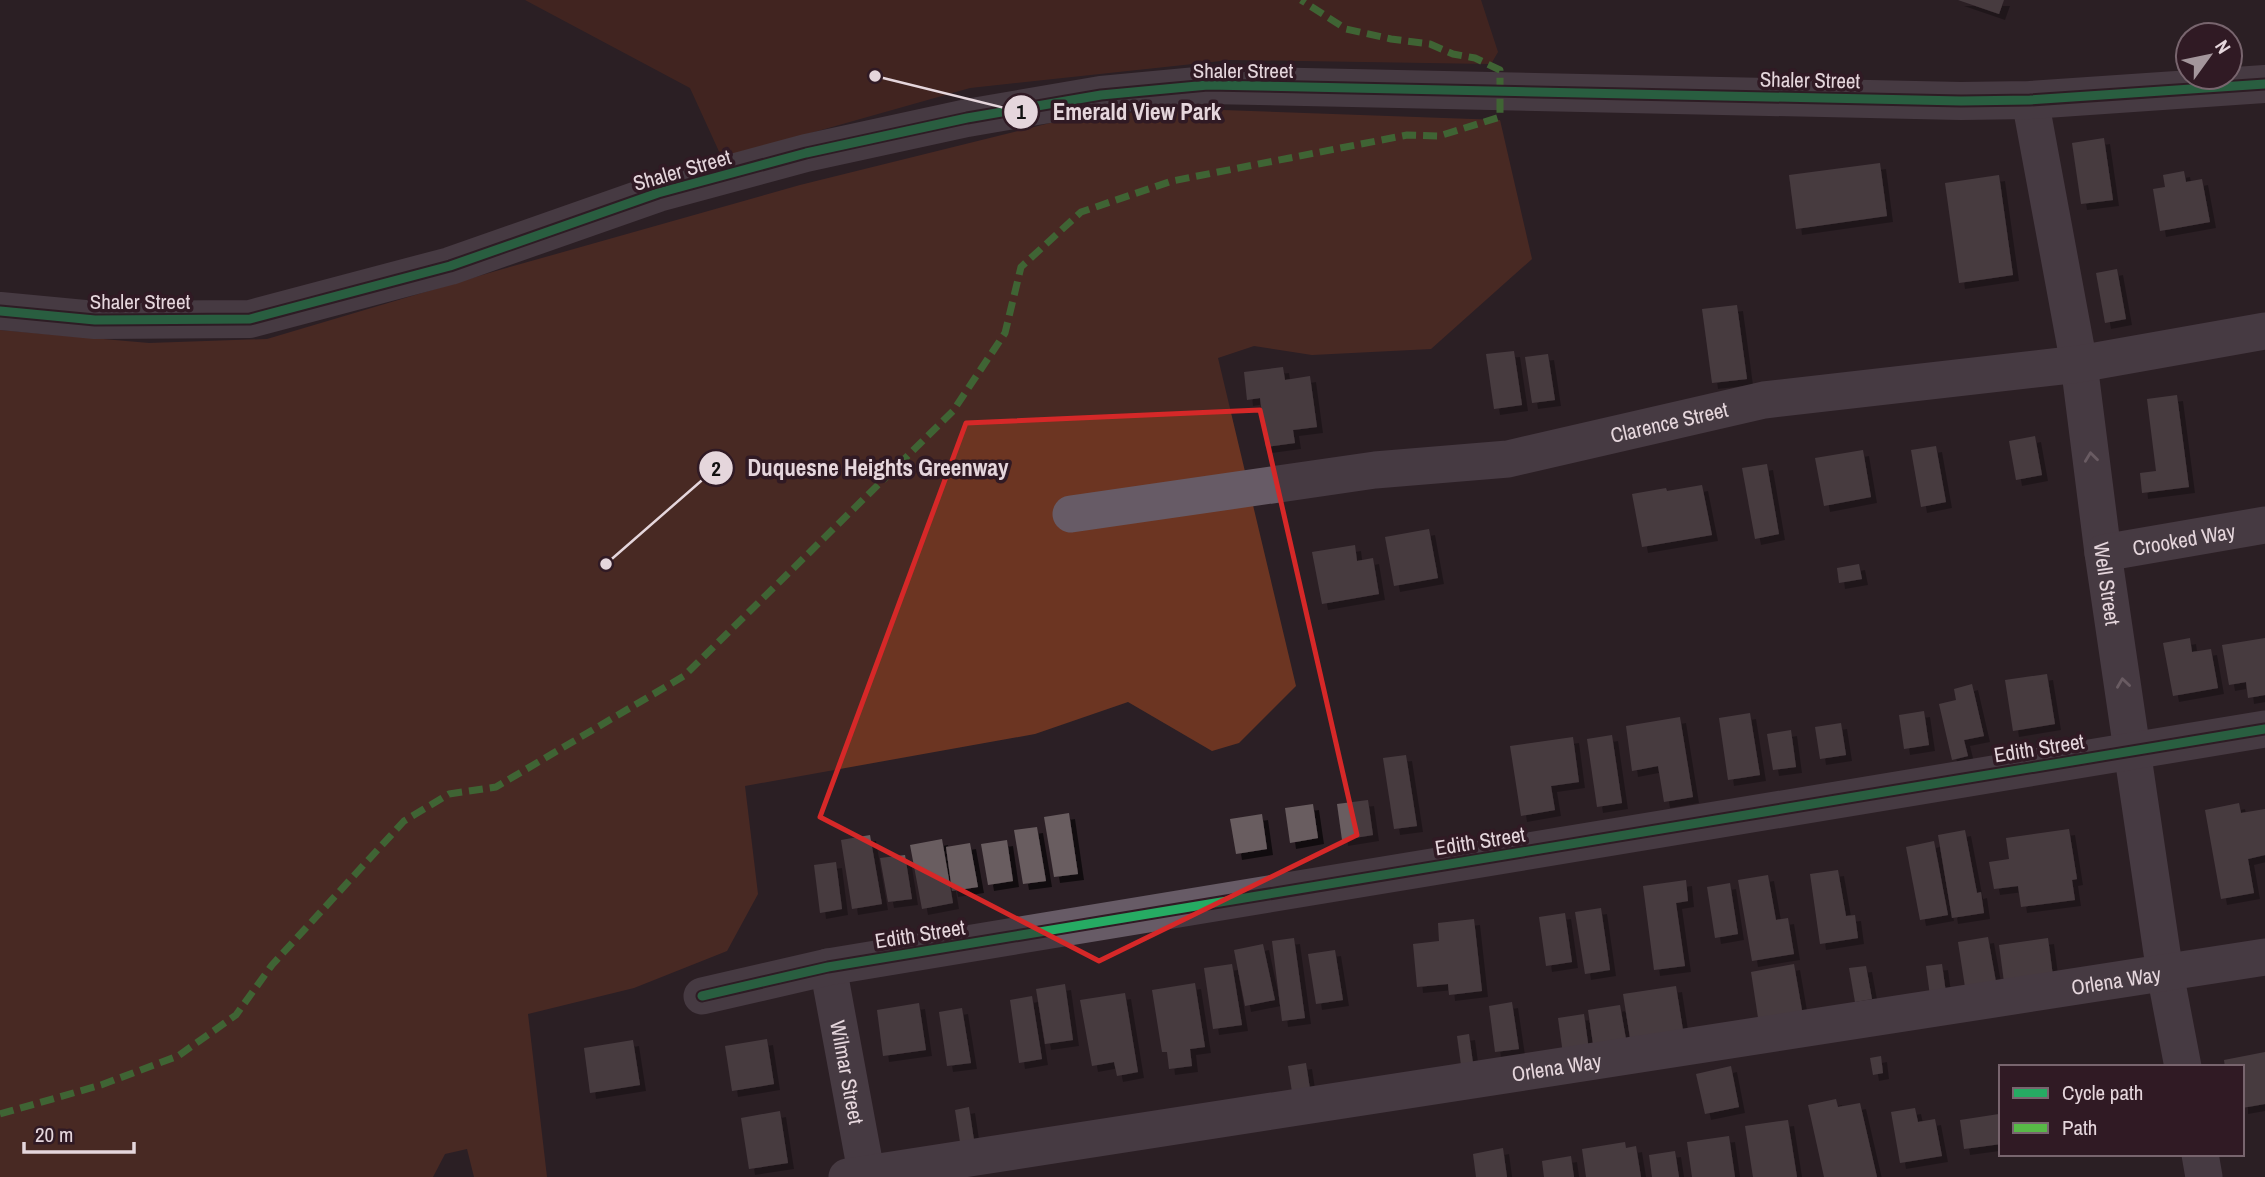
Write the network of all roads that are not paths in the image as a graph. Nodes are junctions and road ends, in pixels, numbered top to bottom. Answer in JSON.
{"nodes":[{"id":1,"x":2265,"y":84,"type":"edge"},
{"id":2,"x":2030,"y":100,"type":"junction"},
{"id":3,"x":0,"y":311,"type":"edge"},
{"id":4,"x":2265,"y":331,"type":"edge"},
{"id":5,"x":2079,"y":364,"type":"junction"},
{"id":6,"x":1071,"y":514,"type":"dead end"},
{"id":7,"x":2265,"y":525,"type":"edge"},
{"id":8,"x":2103,"y":553,"type":"junction"},
{"id":9,"x":2265,"y":729,"type":"edge"},
{"id":10,"x":2133,"y":750,"type":"junction"},
{"id":11,"x":2265,"y":957,"type":"edge"},
{"id":12,"x":828,"y":967,"type":"junction"},
{"id":13,"x":2165,"y":973,"type":"junction"},
{"id":14,"x":702,"y":996,"type":"dead end"},
{"id":15,"x":2183,"y":1065,"type":"edge"},
{"id":16,"x":2200,"y":1156,"type":"edge"},
{"id":17,"x":860,"y":1176,"type":"edge"},
{"id":18,"x":2204,"y":1177,"type":"edge"}],
"edges":[{"from":1,"to":2,"type":"street","name":"Shaler Street"},
{"from":2,"to":3,"type":"street","name":"Shaler Street"},
{"from":2,"to":5,"type":"street","name":"Well Street"},
{"from":4,"to":5,"type":"street","name":"Clarence Street"},
{"from":5,"to":6,"type":"street","name":"Clarence Street"},
{"from":8,"to":5,"type":"street","name":"Well Street","one_way":true},
{"from":7,"to":8,"type":"street","name":"Crooked Way"},
{"from":10,"to":8,"type":"street","name":"Well Street","one_way":true},
{"from":9,"to":10,"type":"street","name":"Edith Street"},
{"from":10,"to":12,"type":"street","name":"Edith Street"},
{"from":10,"to":13,"type":"street","name":"Well Street"},
{"from":11,"to":13,"type":"street","name":"Orlena Way"},
{"from":12,"to":14,"type":"street","name":"Edith Street"},
{"from":12,"to":17,"type":"street","name":"Wilmar Street"},
{"from":13,"to":15,"type":"street","name":"Well Street"},
{"from":13,"to":17,"type":"street","name":"Orlena Way"},
{"from":16,"to":18,"type":"street"}]}
